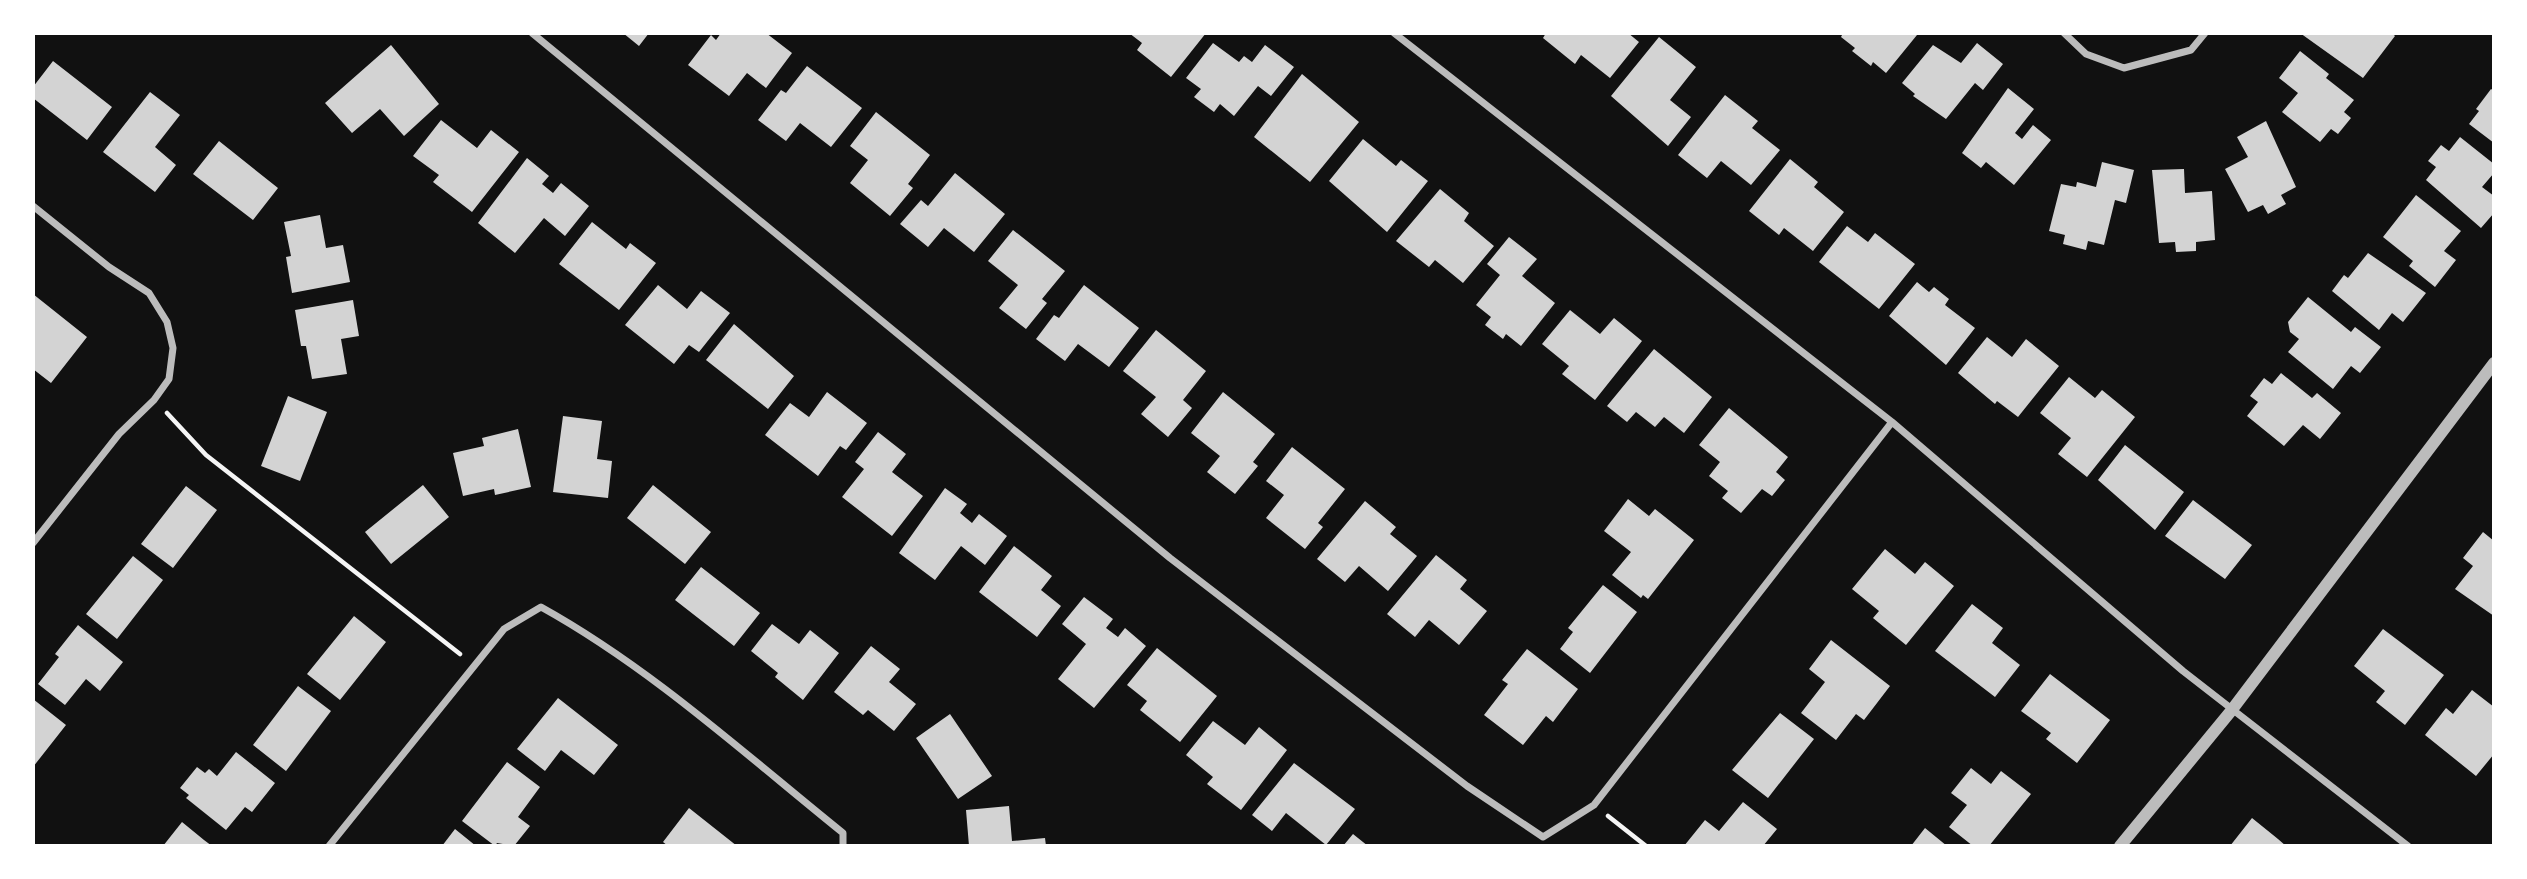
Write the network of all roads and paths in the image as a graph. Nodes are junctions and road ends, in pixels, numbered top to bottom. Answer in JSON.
{"nodes":[{"id":1,"x":532,"y":33,"type":"edge"},
{"id":2,"x":1394,"y":33,"type":"edge"},
{"id":3,"x":2064,"y":33,"type":"edge"},
{"id":4,"x":2205,"y":33,"type":"edge"},
{"id":5,"x":33,"y":206,"type":"edge"},
{"id":6,"x":2494,"y":363,"type":"edge"},
{"id":7,"x":154,"y":400,"type":"junction"},
{"id":8,"x":1892,"y":422,"type":"junction"},
{"id":9,"x":33,"y":543,"type":"edge"},
{"id":10,"x":474,"y":666,"type":"junction"},
{"id":11,"x":2231,"y":711,"type":"junction"},
{"id":12,"x":1594,"y":805,"type":"junction"},
{"id":13,"x":329,"y":846,"type":"edge"},
{"id":14,"x":843,"y":846,"type":"edge"},
{"id":15,"x":1646,"y":846,"type":"edge"},
{"id":16,"x":2120,"y":846,"type":"edge"},
{"id":17,"x":2408,"y":846,"type":"edge"}],
"edges":[{"from":1,"to":12,"type":"street"},
{"from":2,"to":8,"type":"street"},
{"from":3,"to":4,"type":"street"},
{"from":5,"to":7,"type":"street"},
{"from":6,"to":11,"type":"street"},
{"from":7,"to":9,"type":"street"},
{"from":7,"to":10,"type":"path"},
{"from":8,"to":11,"type":"street"},
{"from":8,"to":12,"type":"street"},
{"from":10,"to":13,"type":"street"},
{"from":10,"to":14,"type":"street"},
{"from":11,"to":16,"type":"street"},
{"from":11,"to":17,"type":"street"},
{"from":12,"to":15,"type":"path"}]}
